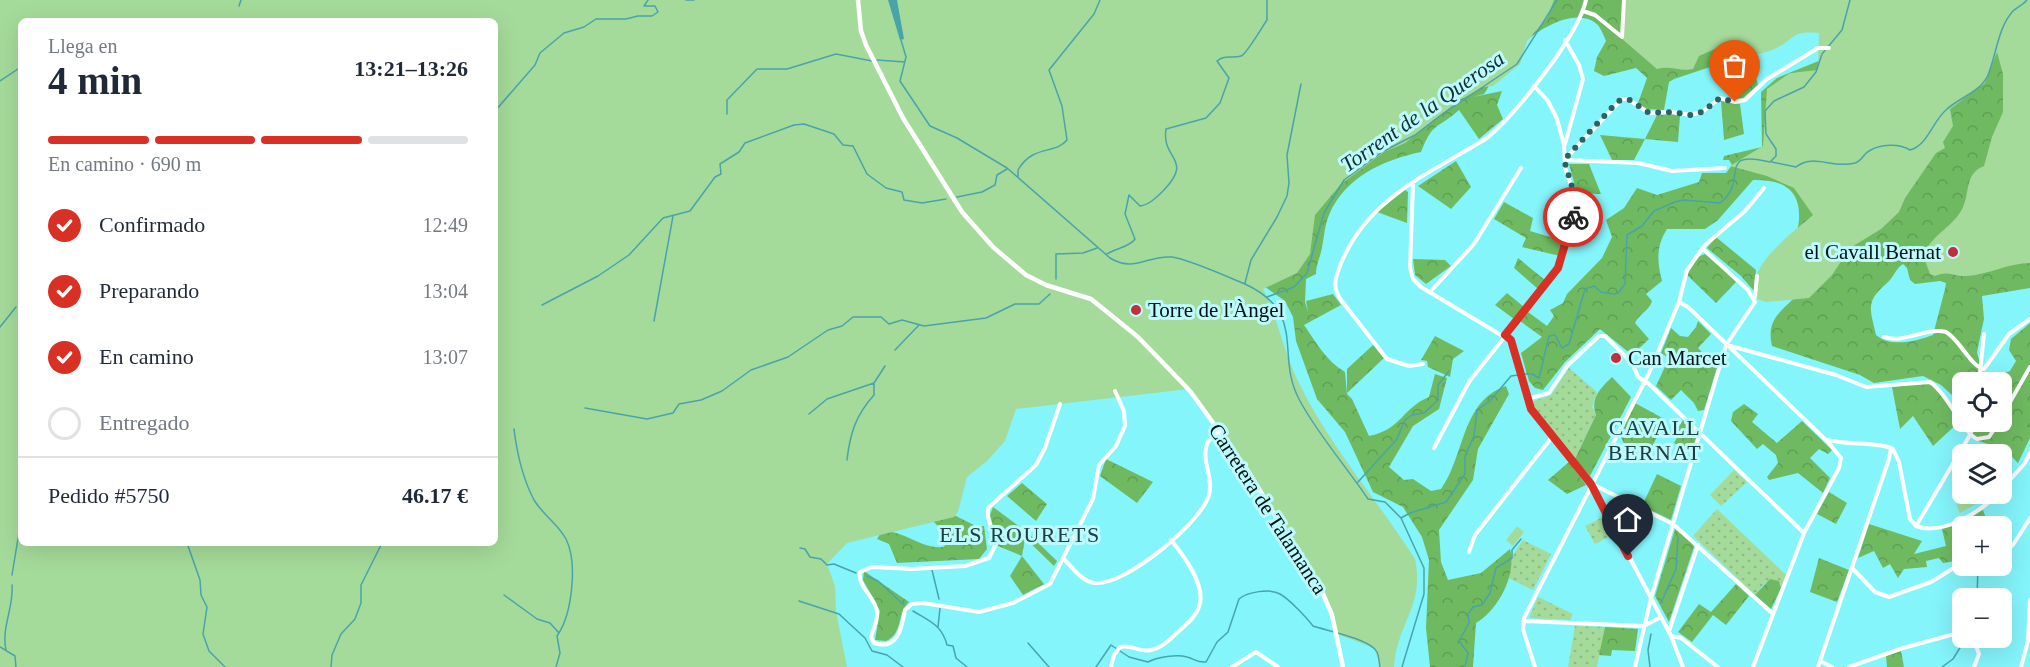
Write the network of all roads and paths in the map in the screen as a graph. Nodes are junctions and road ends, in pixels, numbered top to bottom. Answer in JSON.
{"nodes":[{"id":1,"x":858,"y":0,"type":"edge"},
{"id":2,"x":1586,"y":0,"type":"edge"},
{"id":3,"x":1624,"y":0,"type":"edge"},
{"id":4,"x":1583,"y":11,"type":"junction"},
{"id":5,"x":1565,"y":40,"type":"junction"},
{"id":6,"x":1829,"y":48,"type":"dead end"},
{"id":7,"x":1534,"y":86,"type":"junction"},
{"id":8,"x":1564,"y":145,"type":"junction"},
{"id":9,"x":1564,"y":160,"type":"junction"},
{"id":10,"x":1521,"y":168,"type":"dead end"},
{"id":11,"x":1725,"y":168,"type":"dead end"},
{"id":12,"x":1413,"y":184,"type":"junction"},
{"id":13,"x":1764,"y":188,"type":"dead end"},
{"id":14,"x":1702,"y":248,"type":"junction"},
{"id":15,"x":1757,"y":276,"type":"dead end"},
{"id":16,"x":1430,"y":292,"type":"junction"},
{"id":17,"x":1755,"y":298,"type":"junction"},
{"id":18,"x":1678,"y":302,"type":"junction"},
{"id":19,"x":2030,"y":319,"type":"edge"},
{"id":20,"x":1984,"y":334,"type":"dead end"},
{"id":21,"x":1505,"y":335,"type":"junction"},
{"id":22,"x":1884,"y":337,"type":"dead end"},
{"id":23,"x":1726,"y":345,"type":"junction"},
{"id":24,"x":1424,"y":364,"type":"dead end"},
{"id":25,"x":2030,"y":367,"type":"edge"},
{"id":26,"x":1980,"y":369,"type":"junction"},
{"id":27,"x":1980,"y":372,"type":"edge"},
{"id":28,"x":2024,"y":374,"type":"junction"},
{"id":29,"x":2030,"y":375,"type":"edge"},
{"id":30,"x":1644,"y":381,"type":"junction"},
{"id":31,"x":1115,"y":391,"type":"dead end"},
{"id":32,"x":2012,"y":397,"type":"edge"},
{"id":33,"x":1527,"y":399,"type":"junction"},
{"id":34,"x":1060,"y":404,"type":"dead end"},
{"id":35,"x":1219,"y":430,"type":"junction"},
{"id":36,"x":1971,"y":432,"type":"edge"},
{"id":37,"x":1993,"y":432,"type":"edge"},
{"id":38,"x":1701,"y":433,"type":"junction"},
{"id":39,"x":1970,"y":435,"type":"junction"},
{"id":40,"x":1552,"y":437,"type":"junction"},
{"id":41,"x":1825,"y":439,"type":"junction"},
{"id":42,"x":1434,"y":448,"type":"dead end"},
{"id":43,"x":1891,"y":448,"type":"junction"},
{"id":44,"x":2030,"y":453,"type":"edge"},
{"id":45,"x":2012,"y":478,"type":"edge"},
{"id":46,"x":1591,"y":484,"type":"junction"},
{"id":47,"x":1985,"y":504,"type":"edge"},
{"id":48,"x":2030,"y":518,"type":"edge"},
{"id":49,"x":1673,"y":524,"type":"junction"},
{"id":50,"x":1916,"y":526,"type":"junction"},
{"id":51,"x":1804,"y":533,"type":"junction"},
{"id":52,"x":1171,"y":540,"type":"junction"},
{"id":53,"x":1698,"y":545,"type":"junction"},
{"id":54,"x":2012,"y":546,"type":"edge"},
{"id":55,"x":1469,"y":552,"type":"dead end"},
{"id":56,"x":1063,"y":558,"type":"junction"},
{"id":57,"x":1852,"y":568,"type":"junction"},
{"id":58,"x":1952,"y":569,"type":"edge"},
{"id":59,"x":1651,"y":597,"type":"junction"},
{"id":60,"x":2030,"y":600,"type":"edge"},
{"id":61,"x":1773,"y":614,"type":"junction"},
{"id":62,"x":1661,"y":616,"type":"junction"},
{"id":63,"x":1523,"y":621,"type":"junction"},
{"id":64,"x":1643,"y":626,"type":"junction"},
{"id":65,"x":1669,"y":631,"type":"junction"},
{"id":66,"x":1952,"y":635,"type":"edge"},
{"id":67,"x":1671,"y":636,"type":"junction"},
{"id":68,"x":1977,"y":648,"type":"edge"},
{"id":69,"x":1820,"y":661,"type":"junction"},
{"id":70,"x":1111,"y":667,"type":"edge"},
{"id":71,"x":1232,"y":667,"type":"edge"},
{"id":72,"x":1278,"y":667,"type":"edge"},
{"id":73,"x":1343,"y":667,"type":"edge"},
{"id":74,"x":1535,"y":667,"type":"edge"},
{"id":75,"x":1635,"y":667,"type":"edge"},
{"id":76,"x":1683,"y":667,"type":"edge"},
{"id":77,"x":1718,"y":667,"type":"edge"},
{"id":78,"x":1753,"y":667,"type":"edge"},
{"id":79,"x":1818,"y":667,"type":"edge"},
{"id":80,"x":1832,"y":667,"type":"edge"},
{"id":81,"x":1849,"y":667,"type":"edge"},
{"id":82,"x":1974,"y":667,"type":"edge"},
{"id":83,"x":2021,"y":667,"type":"edge"}],
"edges":[{"from":1,"to":35,"type":"street","name":"Carretera de Talamanca"},
{"from":2,"to":4,"type":"street"},
{"from":3,"to":4,"type":"street"},
{"from":4,"to":5,"type":"street"},
{"from":5,"to":7,"type":"street"},
{"from":5,"to":8,"type":"street"},
{"from":6,"to":9,"type":"street"},
{"from":7,"to":8,"type":"street"},
{"from":7,"to":12,"type":"street"},
{"from":8,"to":9,"type":"street"},
{"from":9,"to":11,"type":"street"},
{"from":9,"to":21,"type":"street"},
{"from":10,"to":16,"type":"street"},
{"from":12,"to":16,"type":"street"},
{"from":12,"to":24,"type":"street"},
{"from":13,"to":14,"type":"street"},
{"from":14,"to":17,"type":"street"},
{"from":14,"to":18,"type":"street"},
{"from":15,"to":17,"type":"street"},
{"from":16,"to":21,"type":"street"},
{"from":17,"to":23,"type":"street"},
{"from":18,"to":23,"type":"street"},
{"from":18,"to":30,"type":"street"},
{"from":19,"to":26,"type":"street"},
{"from":20,"to":26,"type":"street"},
{"from":21,"to":33,"type":"street"},
{"from":21,"to":42,"type":"street"},
{"from":22,"to":26,"type":"street"},
{"from":23,"to":38,"type":"street"},
{"from":23,"to":39,"type":"street"},
{"from":23,"to":41,"type":"street"},
{"from":25,"to":28,"type":"street"},
{"from":26,"to":27,"type":"street"},
{"from":28,"to":29,"type":"street"},
{"from":28,"to":32,"type":"street"},
{"from":30,"to":33,"type":"street"},
{"from":30,"to":38,"type":"street"},
{"from":30,"to":46,"type":"street"},
{"from":31,"to":56,"type":"street"},
{"from":33,"to":40,"type":"street"},
{"from":34,"to":56,"type":"street"},
{"from":35,"to":52,"type":"street"},
{"from":35,"to":73,"type":"street","name":"Carretera de Talamanca"},
{"from":36,"to":39,"type":"street"},
{"from":37,"to":39,"type":"street"},
{"from":38,"to":49,"type":"street"},
{"from":38,"to":51,"type":"street"},
{"from":39,"to":50,"type":"street"},
{"from":40,"to":46,"type":"street"},
{"from":40,"to":55,"type":"street"},
{"from":41,"to":43,"type":"street"},
{"from":41,"to":51,"type":"street"},
{"from":43,"to":50,"type":"street"},
{"from":43,"to":57,"type":"street"},
{"from":44,"to":45,"type":"street"},
{"from":46,"to":49,"type":"street"},
{"from":46,"to":59,"type":"street"},
{"from":46,"to":63,"type":"street"},
{"from":47,"to":50,"type":"street"},
{"from":48,"to":54,"type":"street"},
{"from":49,"to":53,"type":"street"},
{"from":49,"to":59,"type":"street"},
{"from":51,"to":61,"type":"street"},
{"from":52,"to":56,"type":"street"},
{"from":52,"to":70,"type":"street"},
{"from":53,"to":61,"type":"street"},
{"from":53,"to":65,"type":"street"},
{"from":57,"to":58,"type":"street"},
{"from":57,"to":69,"type":"street"},
{"from":59,"to":62,"type":"street"},
{"from":59,"to":64,"type":"street"},
{"from":60,"to":83,"type":"street"},
{"from":61,"to":78,"type":"street"},
{"from":62,"to":64,"type":"street"},
{"from":62,"to":65,"type":"street"},
{"from":63,"to":64,"type":"street"},
{"from":63,"to":74,"type":"street"},
{"from":64,"to":75,"type":"street"},
{"from":65,"to":67,"type":"street"},
{"from":66,"to":81,"type":"street"},
{"from":67,"to":76,"type":"street"},
{"from":67,"to":77,"type":"street"},
{"from":68,"to":82,"type":"street"},
{"from":69,"to":79,"type":"street"},
{"from":69,"to":80,"type":"street"},
{"from":71,"to":72,"type":"street"}]}
